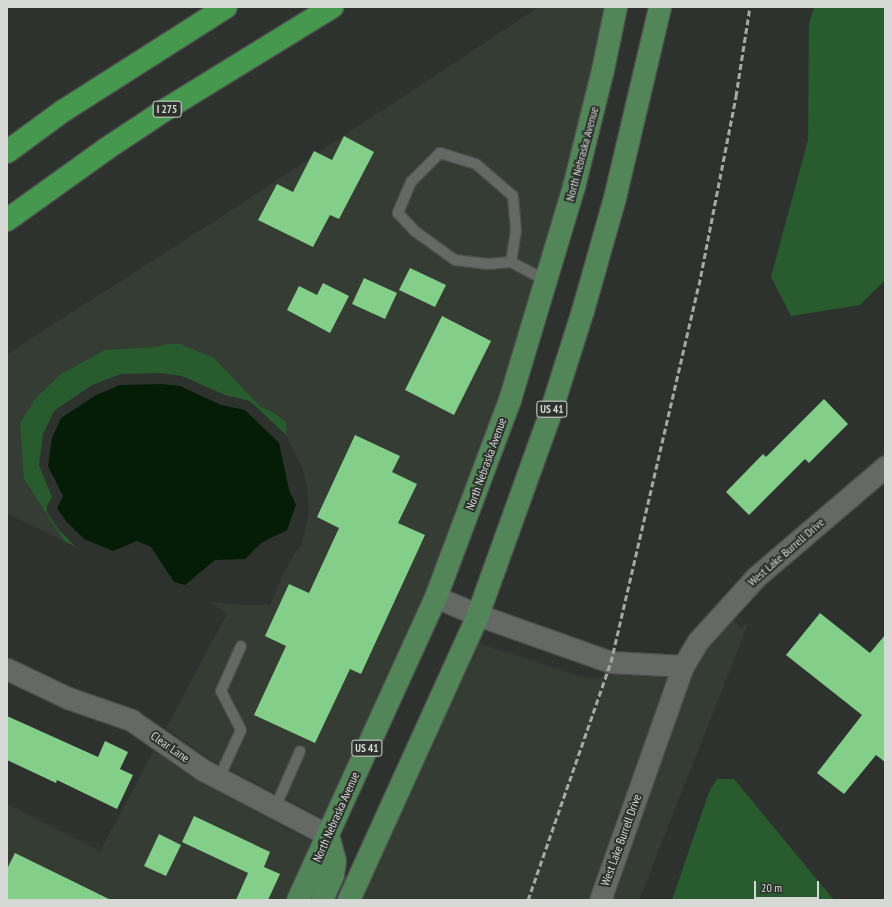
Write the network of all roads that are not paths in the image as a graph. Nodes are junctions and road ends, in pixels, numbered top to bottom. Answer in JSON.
{"nodes":[{"id":1,"x":226,"y":7,"type":"edge"},
{"id":2,"x":332,"y":7,"type":"edge"},
{"id":3,"x":616,"y":7,"type":"edge"},
{"id":4,"x":660,"y":7,"type":"edge"},
{"id":5,"x":7,"y":152,"type":"edge"},
{"id":6,"x":7,"y":220,"type":"edge"},
{"id":7,"x":511,"y":262,"type":"junction"},
{"id":8,"x":546,"y":281,"type":"junction"},
{"id":9,"x":885,"y":467,"type":"edge"},
{"id":10,"x":436,"y":597,"type":"junction"},
{"id":11,"x":478,"y":615,"type":"junction"},
{"id":12,"x":241,"y":646,"type":"dead end"},
{"id":13,"x":683,"y":666,"type":"junction"},
{"id":14,"x":7,"y":669,"type":"edge"},
{"id":15,"x":300,"y":751,"type":"dead end"},
{"id":16,"x":219,"y":778,"type":"junction"},
{"id":17,"x":275,"y":808,"type":"junction"},
{"id":18,"x":328,"y":835,"type":"junction"},
{"id":19,"x":298,"y":900,"type":"edge"},
{"id":20,"x":322,"y":900,"type":"edge"},
{"id":21,"x":349,"y":900,"type":"edge"},
{"id":22,"x":600,"y":900,"type":"edge"}],
"edges":[{"from":1,"to":5,"type":"highway"},
{"from":2,"to":6,"type":"highway","number":"I 275"},
{"from":3,"to":8,"type":"main road","name":"North Nebraska Avenue","number":"US 41"},
{"from":4,"to":11,"type":"main road","number":"US 41"},
{"from":7,"to":7,"type":"lane"},
{"from":7,"to":8,"type":"lane"},
{"from":8,"to":10,"type":"main road","name":"North Nebraska Avenue","number":"US 41"},
{"from":9,"to":13,"type":"street","name":"West Lake Burrell Drive"},
{"from":10,"to":11,"type":"street"},
{"from":10,"to":18,"type":"main road","name":"North Nebraska Avenue","number":"US 41"},
{"from":11,"to":13,"type":"street"},
{"from":11,"to":21,"type":"main road","number":"US 41"},
{"from":12,"to":16,"type":"lane"},
{"from":13,"to":22,"type":"street","name":"West Lake Burrell Drive"},
{"from":14,"to":16,"type":"street","name":"Clear Lane"},
{"from":15,"to":17,"type":"lane"},
{"from":16,"to":17,"type":"street","name":"Clear Lane"},
{"from":17,"to":18,"type":"street","name":"Clear Lane"},
{"from":18,"to":19,"type":"main road","name":"North Nebraska Avenue","number":"US 41"},
{"from":18,"to":20,"type":"main road"}]}
